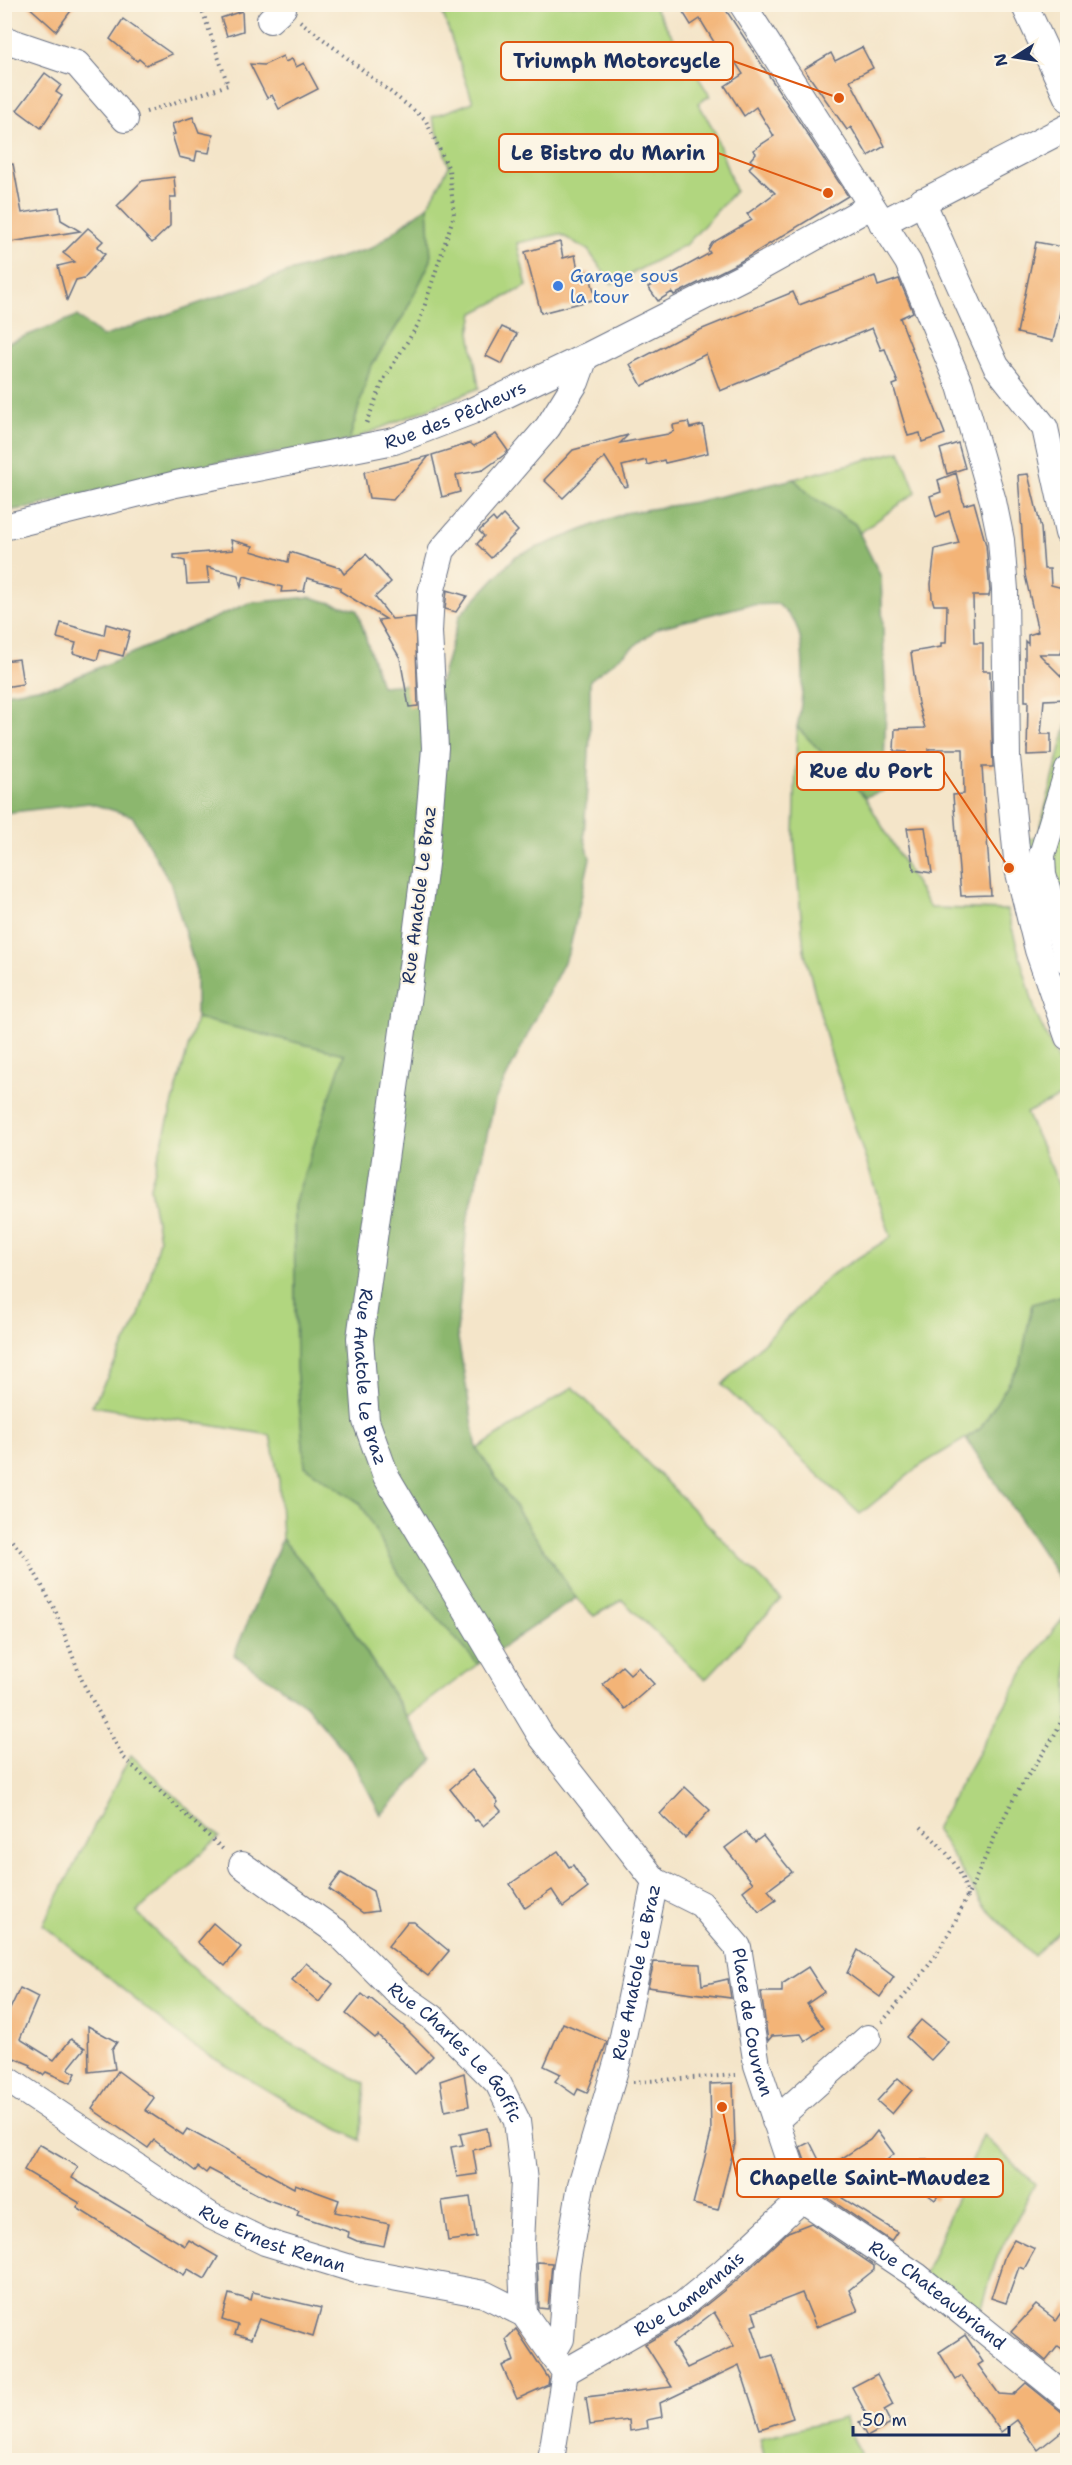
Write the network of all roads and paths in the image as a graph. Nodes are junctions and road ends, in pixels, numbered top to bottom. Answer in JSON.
{"nodes":[{"id":1,"x":200,"y":4,"type":"edge"},
{"id":2,"x":742,"y":4,"type":"edge"},
{"id":3,"x":1024,"y":4,"type":"edge"},
{"id":4,"x":278,"y":11,"type":"edge"},
{"id":5,"x":5,"y":35,"type":"edge"},
{"id":6,"x":1068,"y":99,"type":"edge"},
{"id":7,"x":126,"y":119,"type":"joint"},
{"id":8,"x":1068,"y":127,"type":"edge"},
{"id":9,"x":922,"y":201,"type":"junction"},
{"id":10,"x":877,"y":215,"type":"junction"},
{"id":11,"x":585,"y":357,"type":"junction"},
{"id":12,"x":1056,"y":429,"type":"edge"},
{"id":13,"x":364,"y":449,"type":"junction"},
{"id":14,"x":4,"y":527,"type":"edge"},
{"id":15,"x":1068,"y":533,"type":"edge"},
{"id":16,"x":1068,"y":770,"type":"edge"},
{"id":17,"x":1068,"y":961,"type":"edge"},
{"id":18,"x":1068,"y":1037,"type":"edge"},
{"id":19,"x":4,"y":1532,"type":"edge"},
{"id":20,"x":1068,"y":1703,"type":"edge"},
{"id":21,"x":921,"y":1827,"type":"dead end"},
{"id":22,"x":242,"y":1865,"type":"joint"},
{"id":23,"x":655,"y":1881,"type":"junction"},
{"id":24,"x":967,"y":1900,"type":"junction"},
{"id":25,"x":868,"y":2038,"type":"joint"},
{"id":26,"x":759,"y":2073,"type":"junction"},
{"id":27,"x":4,"y":2077,"type":"edge"},
{"id":28,"x":611,"y":2083,"type":"junction"},
{"id":29,"x":775,"y":2121,"type":"junction"},
{"id":30,"x":802,"y":2199,"type":"junction"},
{"id":31,"x":524,"y":2314,"type":"junction"},
{"id":32,"x":559,"y":2363,"type":"junction"},
{"id":33,"x":1068,"y":2398,"type":"edge"},
{"id":34,"x":551,"y":2460,"type":"edge"}],
"edges":[{"from":1,"to":7,"type":"path"},
{"from":2,"to":10,"type":"street"},
{"from":3,"to":6,"type":"street"},
{"from":4,"to":13,"type":"path"},
{"from":5,"to":7,"type":"street"},
{"from":8,"to":9,"type":"street","name":"Rue des Pêcheurs"},
{"from":9,"to":10,"type":"street","name":"Rue des Pêcheurs"},
{"from":9,"to":12,"type":"street"},
{"from":10,"to":11,"type":"street","name":"Rue des Pêcheurs"},
{"from":10,"to":18,"type":"street"},
{"from":11,"to":13,"type":"street","name":"Rue des Pêcheurs"},
{"from":11,"to":23,"type":"street","name":"Rue Anatole Le Braz"},
{"from":12,"to":15,"type":"street"},
{"from":13,"to":14,"type":"street","name":"Rue des Pêcheurs"},
{"from":16,"to":17,"type":"street"},
{"from":19,"to":22,"type":"path"},
{"from":20,"to":24,"type":"path"},
{"from":21,"to":24,"type":"path"},
{"from":22,"to":31,"type":"street","name":"Rue Charles Le Goffic"},
{"from":23,"to":26,"type":"street","name":"Place de Couvran"},
{"from":23,"to":28,"type":"street","name":"Rue Anatole Le Braz"},
{"from":24,"to":25,"type":"path"},
{"from":25,"to":29,"type":"street"},
{"from":26,"to":28,"type":"path"},
{"from":26,"to":29,"type":"street","name":"Place de Couvran"},
{"from":27,"to":31,"type":"street","name":"Rue Ernest Renan"},
{"from":28,"to":32,"type":"street","name":"Rue Anatole Le Braz"},
{"from":29,"to":30,"type":"street","name":"Place de Couvran"},
{"from":30,"to":32,"type":"street","name":"Rue Lamennais"},
{"from":30,"to":33,"type":"street","name":"Rue Chateaubriand"},
{"from":31,"to":32,"type":"street","name":"Rue Ernest Renan"},
{"from":32,"to":34,"type":"street","name":"Rue Anatole Le Braz"}]}
